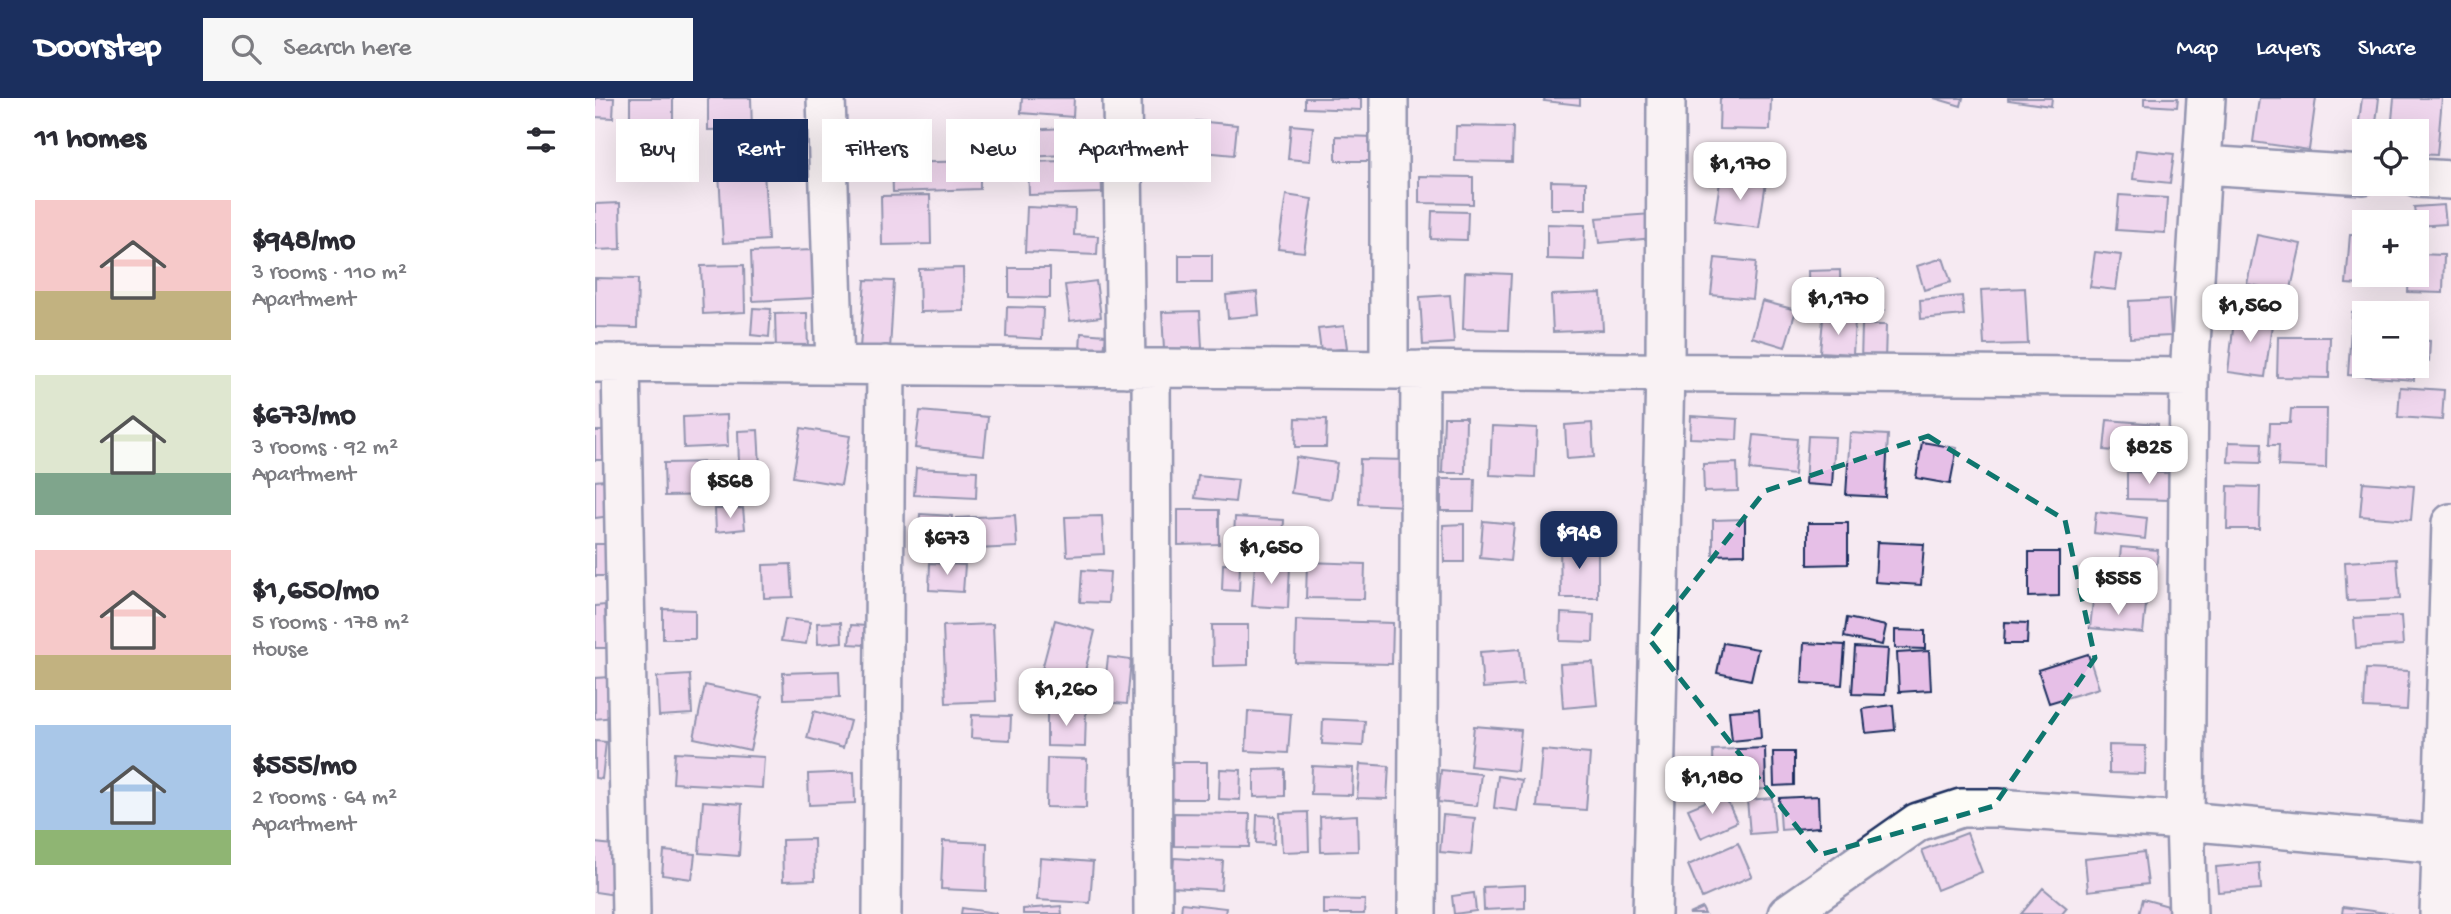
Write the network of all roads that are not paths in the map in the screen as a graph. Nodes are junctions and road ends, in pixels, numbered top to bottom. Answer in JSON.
{"nodes":[{"id":1,"x":826,"y":98,"type":"edge"},
{"id":2,"x":1122,"y":98,"type":"edge"},
{"id":3,"x":1389,"y":98,"type":"edge"},
{"id":4,"x":1666,"y":98,"type":"edge"},
{"id":5,"x":2206,"y":98,"type":"edge"},
{"id":6,"x":2202,"y":165,"type":"junction"},
{"id":7,"x":2352,"y":174,"type":"edge"},
{"id":8,"x":2429,"y":179,"type":"edge"},
{"id":9,"x":2451,"y":180,"type":"edge"},
{"id":10,"x":608,"y":363,"type":"edge"},
{"id":11,"x":835,"y":365,"type":"junction"},
{"id":12,"x":886,"y":365,"type":"junction"},
{"id":13,"x":1138,"y":368,"type":"junction"},
{"id":14,"x":1405,"y":370,"type":"junction"},
{"id":15,"x":1665,"y":373,"type":"junction"},
{"id":16,"x":2189,"y":377,"type":"junction"},
{"id":17,"x":2451,"y":523,"type":"edge"},
{"id":18,"x":2185,"y":821,"type":"junction"},
{"id":19,"x":2447,"y":844,"type":"edge"},
{"id":20,"x":631,"y":914,"type":"edge"},
{"id":21,"x":882,"y":914,"type":"edge"},
{"id":22,"x":1153,"y":914,"type":"edge"},
{"id":23,"x":1417,"y":914,"type":"edge"},
{"id":24,"x":1652,"y":914,"type":"edge"},
{"id":25,"x":1787,"y":914,"type":"edge"},
{"id":26,"x":2188,"y":914,"type":"edge"},
{"id":27,"x":2439,"y":914,"type":"edge"}],
"edges":[{"from":1,"to":11,"type":"street"},
{"from":2,"to":13,"type":"street"},
{"from":3,"to":14,"type":"street"},
{"from":4,"to":15,"type":"street"},
{"from":5,"to":6,"type":"street"},
{"from":6,"to":7,"type":"street"},
{"from":6,"to":16,"type":"street"},
{"from":8,"to":9,"type":"street"},
{"from":10,"to":11,"type":"street"},
{"from":10,"to":20,"type":"street"},
{"from":11,"to":12,"type":"street"},
{"from":12,"to":13,"type":"street"},
{"from":12,"to":21,"type":"street"},
{"from":13,"to":14,"type":"street"},
{"from":13,"to":22,"type":"street"},
{"from":14,"to":15,"type":"street"},
{"from":14,"to":23,"type":"street"},
{"from":15,"to":16,"type":"street"},
{"from":15,"to":24,"type":"street"},
{"from":16,"to":18,"type":"street"},
{"from":17,"to":19,"type":"street"},
{"from":18,"to":19,"type":"street"},
{"from":18,"to":25,"type":"street"},
{"from":18,"to":26,"type":"street"},
{"from":19,"to":27,"type":"street"}]}
